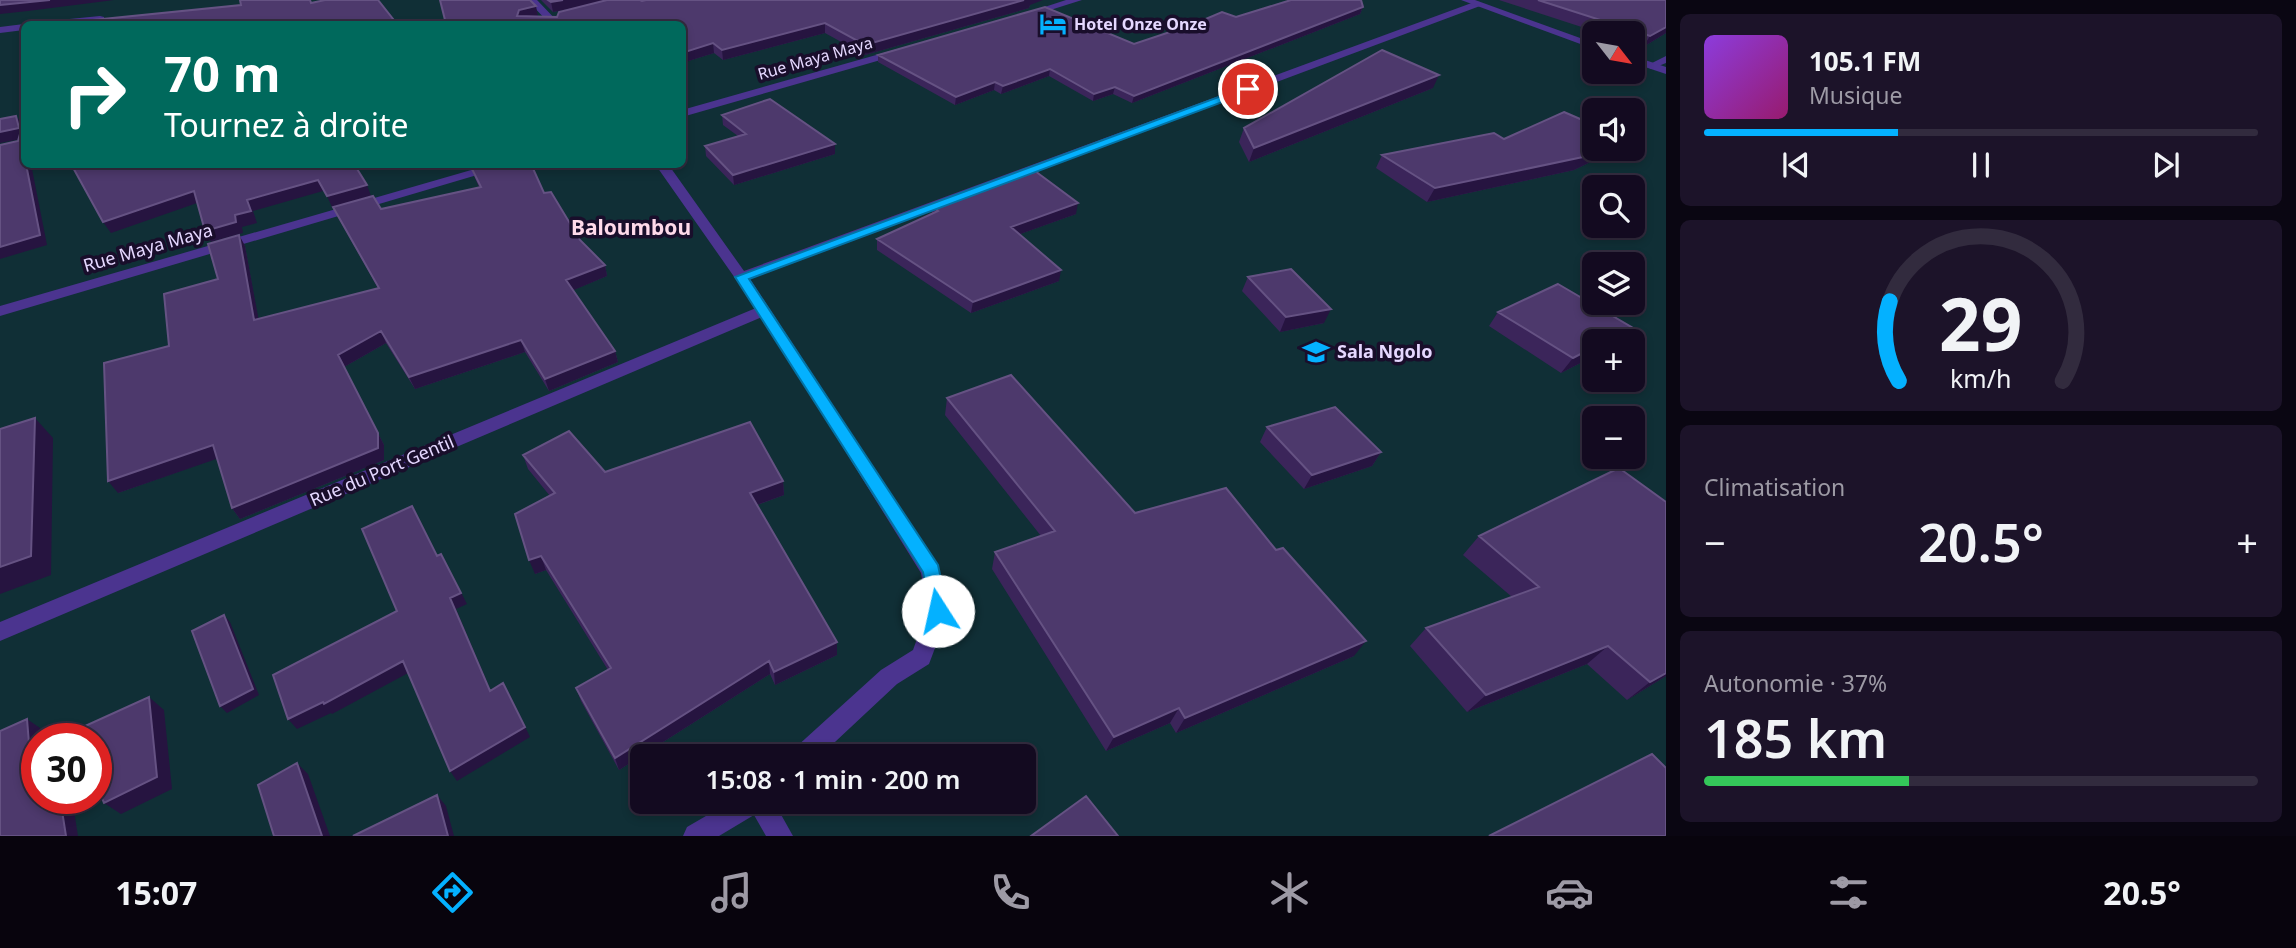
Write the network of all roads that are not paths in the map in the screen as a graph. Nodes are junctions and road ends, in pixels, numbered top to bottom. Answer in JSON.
{"nodes":[{"id":1,"x":532,"y":0,"type":"edge"},
{"id":2,"x":1077,"y":0,"type":"edge"},
{"id":3,"x":1471,"y":2,"type":"edge"},
{"id":4,"x":564,"y":16,"type":"edge"},
{"id":5,"x":100,"y":19,"type":"edge"},
{"id":6,"x":1012,"y":19,"type":"edge"},
{"id":7,"x":80,"y":21,"type":"edge"},
{"id":8,"x":552,"y":21,"type":"edge"},
{"id":9,"x":555,"y":21,"type":"edge"},
{"id":10,"x":21,"y":27,"type":"edge"},
{"id":11,"x":0,"y":30,"type":"edge"},
{"id":12,"x":1582,"y":42,"type":"edge"},
{"id":13,"x":919,"y":46,"type":"edge"},
{"id":14,"x":1666,"y":58,"type":"edge"},
{"id":15,"x":1645,"y":64,"type":"edge"},
{"id":16,"x":1651,"y":66,"type":"junction"},
{"id":17,"x":1666,"y":71,"type":"edge"},
{"id":18,"x":686,"y":113,"type":"edge"},
{"id":19,"x":494,"y":168,"type":"edge"},
{"id":20,"x":664,"y":168,"type":"edge"},
{"id":21,"x":741,"y":277,"type":"junction"},
{"id":22,"x":765,"y":310,"type":"junction"},
{"id":23,"x":0,"y":311,"type":"edge"},
{"id":24,"x":0,"y":632,"type":"edge"},
{"id":25,"x":816,"y":744,"type":"edge"},
{"id":26,"x":732,"y":814,"type":"edge"},
{"id":27,"x":767,"y":814,"type":"edge"},
{"id":28,"x":696,"y":836,"type":"edge"},
{"id":29,"x":780,"y":836,"type":"edge"}],
"edges":[{"from":1,"to":8,"type":"street"},
{"from":2,"to":6,"type":"street"},
{"from":3,"to":12,"type":"street"},
{"from":3,"to":21,"type":"street"},
{"from":4,"to":9,"type":"street"},
{"from":5,"to":7,"type":"street"},
{"from":10,"to":11,"type":"street"},
{"from":13,"to":18,"type":"street","name":"Rue Maya Maya"},
{"from":14,"to":16,"type":"street"},
{"from":15,"to":16,"type":"street"},
{"from":16,"to":17,"type":"street"},
{"from":19,"to":23,"type":"street","name":"Rue Maya Maya"},
{"from":20,"to":21,"type":"street"},
{"from":21,"to":22,"type":"street"},
{"from":22,"to":24,"type":"street","name":"Rue du Port Gentil"},
{"from":22,"to":25,"type":"street"},
{"from":26,"to":28,"type":"street"},
{"from":27,"to":29,"type":"street"}]}
